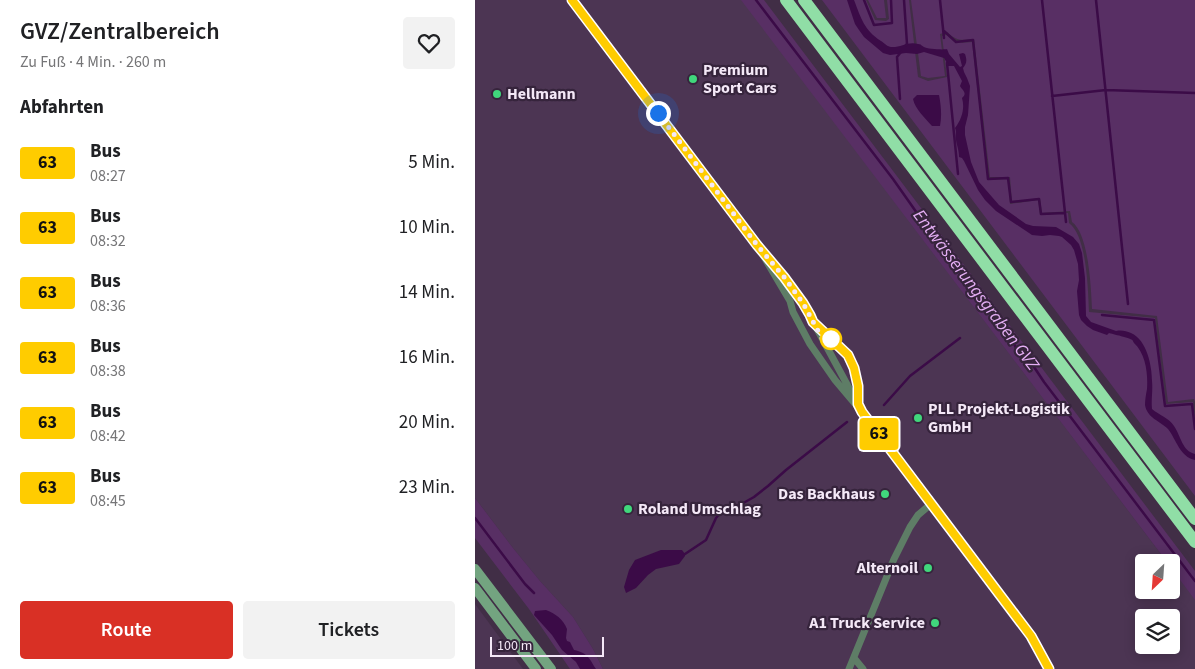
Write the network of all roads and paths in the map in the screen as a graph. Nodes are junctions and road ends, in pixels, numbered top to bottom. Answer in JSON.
{"nodes":[{"id":1,"x":572,"y":0,"type":"edge"},
{"id":2,"x":787,"y":0,"type":"edge"},
{"id":3,"x":804,"y":0,"type":"edge"},
{"id":4,"x":757,"y":245,"type":"junction"},
{"id":5,"x":862,"y":412,"type":"junction"},
{"id":6,"x":931,"y":504,"type":"junction"},
{"id":7,"x":1195,"y":519,"type":"edge"},
{"id":8,"x":1195,"y":542,"type":"edge"},
{"id":9,"x":475,"y":569,"type":"edge"},
{"id":10,"x":475,"y":588,"type":"edge"},
{"id":11,"x":854,"y":658,"type":"junction"},
{"id":12,"x":536,"y":669,"type":"edge"},
{"id":13,"x":551,"y":669,"type":"edge"},
{"id":14,"x":849,"y":669,"type":"edge"},
{"id":15,"x":863,"y":669,"type":"edge"},
{"id":16,"x":1049,"y":669,"type":"edge"}],
"edges":[{"from":1,"to":4,"type":"street"},
{"from":2,"to":8,"type":"highway"},
{"from":3,"to":7,"type":"highway"},
{"from":4,"to":5,"type":"street"},
{"from":4,"to":5,"type":"street"},
{"from":5,"to":6,"type":"street"},
{"from":6,"to":11,"type":"street"},
{"from":6,"to":16,"type":"street"},
{"from":9,"to":13,"type":"street"},
{"from":10,"to":12,"type":"street"},
{"from":11,"to":14,"type":"street"},
{"from":11,"to":15,"type":"street"}]}
